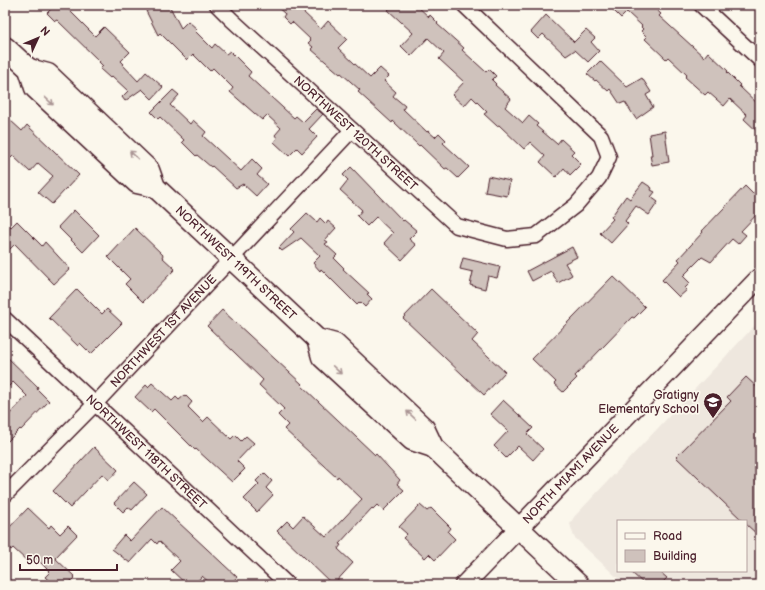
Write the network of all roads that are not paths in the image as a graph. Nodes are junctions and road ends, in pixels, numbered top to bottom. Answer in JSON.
{"nodes":[{"id":1,"x":217,"y":5,"type":"edge"},
{"id":2,"x":701,"y":5,"type":"edge"},
{"id":3,"x":470,"y":7,"type":"edge"},
{"id":4,"x":5,"y":47,"type":"edge"},
{"id":5,"x":760,"y":60,"type":"edge"},
{"id":6,"x":352,"y":130,"type":"junction"},
{"id":7,"x":232,"y":259,"type":"junction"},
{"id":8,"x":760,"y":277,"type":"edge"},
{"id":9,"x":5,"y":319,"type":"edge"},
{"id":10,"x":94,"y":404,"type":"junction"},
{"id":11,"x":5,"y":494,"type":"edge"},
{"id":12,"x":518,"y":528,"type":"junction"},
{"id":13,"x":288,"y":585,"type":"edge"},
{"id":14,"x":464,"y":585,"type":"edge"},
{"id":15,"x":578,"y":585,"type":"edge"}],
"edges":[{"from":1,"to":6,"type":"street","name":"NORTHWEST 120TH STREET"},
{"from":2,"to":5,"type":"street"},
{"from":3,"to":6,"type":"street","name":"NORTHWEST 120TH STREET"},
{"from":4,"to":7,"type":"main road","name":"NORTHWEST 119TH STREET"},
{"from":6,"to":7,"type":"street","name":"NORTHWEST 1ST AVENUE"},
{"from":7,"to":10,"type":"street","name":"NORTHWEST 1ST AVENUE"},
{"from":7,"to":12,"type":"main road","name":"NORTHWEST 119TH STREET"},
{"from":8,"to":12,"type":"street","name":"NORTH MIAMI AVENUE"},
{"from":9,"to":10,"type":"street","name":"NORTHWEST 118TH STREET"},
{"from":10,"to":11,"type":"street","name":"NORTHWEST 1ST AVENUE"},
{"from":10,"to":13,"type":"street","name":"NORTHWEST 118TH STREET"},
{"from":12,"to":14,"type":"street","name":"NORTH MIAMI AVENUE"},
{"from":12,"to":15,"type":"main road","name":"NORTHWEST 119TH STREET"}]}
